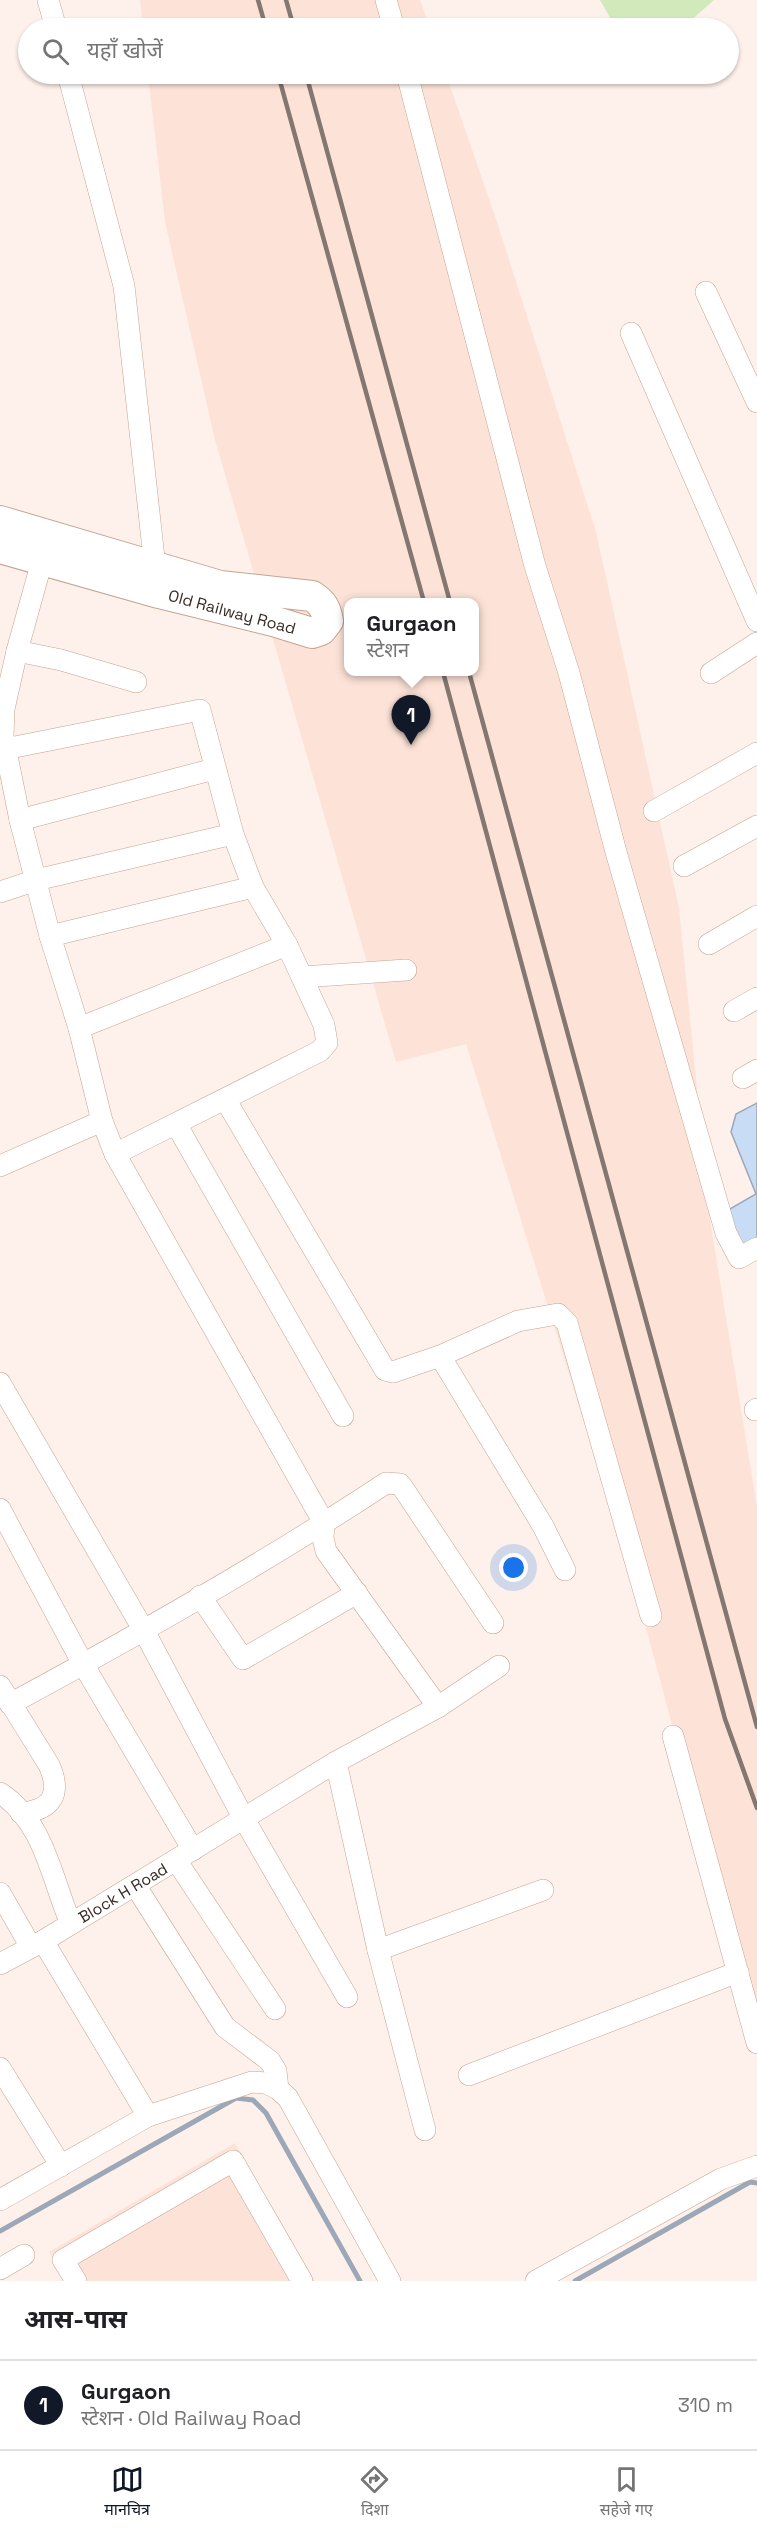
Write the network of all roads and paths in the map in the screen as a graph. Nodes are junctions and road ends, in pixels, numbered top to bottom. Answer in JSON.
{"nodes":[{"id":1,"x":48,"y":0,"type":"edge"},
{"id":2,"x":386,"y":0,"type":"edge"},
{"id":3,"x":53,"y":18,"type":"edge"},
{"id":4,"x":391,"y":18,"type":"edge"},
{"id":5,"x":71,"y":84,"type":"edge"},
{"id":6,"x":410,"y":84,"type":"edge"},
{"id":7,"x":706,"y":292,"type":"dead end"},
{"id":8,"x":631,"y":333,"type":"dead end"},
{"id":9,"x":757,"y":402,"type":"edge"},
{"id":10,"x":0,"y":521,"type":"edge"},
{"id":11,"x":0,"y":548,"type":"edge"},
{"id":12,"x":42,"y":561,"type":"junction"},
{"id":13,"x":155,"y":567,"type":"junction"},
{"id":14,"x":757,"y":621,"type":"edge"},
{"id":15,"x":757,"y":643,"type":"edge"},
{"id":16,"x":17,"y":651,"type":"junction"},
{"id":17,"x":711,"y":674,"type":"dead end"},
{"id":18,"x":136,"y":682,"type":"dead end"},
{"id":19,"x":5,"y":749,"type":"junction"},
{"id":20,"x":757,"y":753,"type":"edge"},
{"id":21,"x":214,"y":769,"type":"junction"},
{"id":22,"x":654,"y":811,"type":"dead end"},
{"id":23,"x":20,"y":820,"type":"junction"},
{"id":24,"x":757,"y":826,"type":"edge"},
{"id":25,"x":233,"y":834,"type":"junction"},
{"id":26,"x":684,"y":866,"type":"dead end"},
{"id":27,"x":36,"y":880,"type":"junction"},
{"id":28,"x":253,"y":886,"type":"junction"},
{"id":29,"x":0,"y":892,"type":"edge"},
{"id":30,"x":757,"y":916,"type":"edge"},
{"id":31,"x":50,"y":936,"type":"junction"},
{"id":32,"x":709,"y":944,"type":"dead end"},
{"id":33,"x":287,"y":945,"type":"junction"},
{"id":34,"x":406,"y":970,"type":"dead end"},
{"id":35,"x":302,"y":977,"type":"junction"},
{"id":36,"x":757,"y":998,"type":"edge"},
{"id":37,"x":734,"y":1011,"type":"dead end"},
{"id":38,"x":79,"y":1029,"type":"junction"},
{"id":39,"x":225,"y":1100,"type":"junction"},
{"id":40,"x":102,"y":1121,"type":"junction"},
{"id":41,"x":176,"y":1124,"type":"junction"},
{"id":42,"x":115,"y":1154,"type":"junction"},
{"id":43,"x":0,"y":1166,"type":"edge"},
{"id":44,"x":757,"y":1248,"type":"edge"},
{"id":45,"x":440,"y":1356,"type":"junction"},
{"id":46,"x":0,"y":1383,"type":"edge"},
{"id":47,"x":344,"y":1416,"type":"dead end"},
{"id":48,"x":0,"y":1509,"type":"edge"},
{"id":49,"x":324,"y":1523,"type":"junction"},
{"id":50,"x":565,"y":1570,"type":"dead end"},
{"id":51,"x":357,"y":1593,"type":"junction"},
{"id":52,"x":200,"y":1596,"type":"junction"},
{"id":53,"x":651,"y":1616,"type":"dead end"},
{"id":54,"x":493,"y":1623,"type":"dead end"},
{"id":55,"x":143,"y":1629,"type":"junction"},
{"id":56,"x":83,"y":1664,"type":"junction"},
{"id":57,"x":499,"y":1666,"type":"dead end"},
{"id":58,"x":5,"y":1695,"type":"edge"},
{"id":59,"x":438,"y":1707,"type":"junction"},
{"id":60,"x":674,"y":1736,"type":"dead end"},
{"id":61,"x":336,"y":1762,"type":"junction"},
{"id":62,"x":0,"y":1793,"type":"edge"},
{"id":63,"x":21,"y":1813,"type":"junction"},
{"id":64,"x":244,"y":1819,"type":"junction"},
{"id":65,"x":185,"y":1855,"type":"junction"},
{"id":66,"x":135,"y":1885,"type":"junction"},
{"id":67,"x":543,"y":1890,"type":"dead end"},
{"id":68,"x":0,"y":1893,"type":"edge"},
{"id":69,"x":71,"y":1924,"type":"junction"},
{"id":70,"x":37,"y":1944,"type":"junction"},
{"id":71,"x":378,"y":1950,"type":"junction"},
{"id":72,"x":0,"y":1964,"type":"edge"},
{"id":73,"x":738,"y":1972,"type":"junction"},
{"id":74,"x":347,"y":1997,"type":"dead end"},
{"id":75,"x":275,"y":2009,"type":"dead end"},
{"id":76,"x":757,"y":2043,"type":"edge"},
{"id":77,"x":0,"y":2068,"type":"edge"},
{"id":78,"x":470,"y":2075,"type":"dead end"},
{"id":79,"x":278,"y":2089,"type":"junction"},
{"id":80,"x":148,"y":2116,"type":"junction"},
{"id":81,"x":425,"y":2130,"type":"dead end"},
{"id":82,"x":61,"y":2166,"type":"junction"},
{"id":83,"x":757,"y":2166,"type":"edge"},
{"id":84,"x":0,"y":2200,"type":"edge"},
{"id":85,"x":24,"y":2255,"type":"dead end"},
{"id":86,"x":0,"y":2269,"type":"edge"},
{"id":87,"x":76,"y":2281,"type":"edge"},
{"id":88,"x":302,"y":2281,"type":"edge"},
{"id":89,"x":390,"y":2281,"type":"edge"},
{"id":90,"x":536,"y":2281,"type":"edge"}],
"edges":[{"from":1,"to":3,"type":"street"},
{"from":2,"to":4,"type":"street"},
{"from":5,"to":13,"type":"street"},
{"from":6,"to":44,"type":"street"},
{"from":7,"to":9,"type":"street"},
{"from":8,"to":14,"type":"street"},
{"from":10,"to":13,"type":"main road","name":"Old Railway Road"},
{"from":11,"to":12,"type":"main road","name":"Old Railway Road"},
{"from":12,"to":13,"type":"main road","name":"Old Railway Road"},
{"from":12,"to":16,"type":"street"},
{"from":15,"to":17,"type":"street"},
{"from":16,"to":18,"type":"street"},
{"from":16,"to":19,"type":"street"},
{"from":19,"to":21,"type":"street"},
{"from":19,"to":23,"type":"street"},
{"from":20,"to":22,"type":"street"},
{"from":21,"to":23,"type":"street"},
{"from":21,"to":25,"type":"street"},
{"from":23,"to":27,"type":"street"},
{"from":24,"to":26,"type":"street"},
{"from":25,"to":27,"type":"street"},
{"from":25,"to":28,"type":"street"},
{"from":27,"to":29,"type":"street"},
{"from":27,"to":31,"type":"street"},
{"from":28,"to":31,"type":"street"},
{"from":28,"to":33,"type":"street"},
{"from":30,"to":32,"type":"street"},
{"from":31,"to":38,"type":"street"},
{"from":33,"to":35,"type":"street"},
{"from":33,"to":38,"type":"street"},
{"from":34,"to":35,"type":"street"},
{"from":35,"to":39,"type":"street"},
{"from":36,"to":37,"type":"street"},
{"from":38,"to":40,"type":"street"},
{"from":39,"to":41,"type":"street"},
{"from":39,"to":45,"type":"street"},
{"from":40,"to":42,"type":"street"},
{"from":40,"to":43,"type":"street"},
{"from":41,"to":42,"type":"street"},
{"from":41,"to":47,"type":"street"},
{"from":42,"to":49,"type":"street"},
{"from":45,"to":50,"type":"street"},
{"from":45,"to":53,"type":"street"},
{"from":46,"to":55,"type":"street"},
{"from":48,"to":56,"type":"street"},
{"from":49,"to":51,"type":"street"},
{"from":49,"to":52,"type":"street"},
{"from":49,"to":54,"type":"street"},
{"from":51,"to":52,"type":"street"},
{"from":51,"to":59,"type":"street"},
{"from":52,"to":55,"type":"street"},
{"from":55,"to":56,"type":"street"},
{"from":55,"to":64,"type":"street"},
{"from":56,"to":58,"type":"street"},
{"from":56,"to":65,"type":"street"},
{"from":57,"to":59,"type":"street","name":"Block H Road"},
{"from":58,"to":63,"type":"street"},
{"from":59,"to":61,"type":"street","name":"Block H Road"},
{"from":60,"to":73,"type":"street"},
{"from":61,"to":64,"type":"street","name":"Block H Road"},
{"from":61,"to":71,"type":"street"},
{"from":62,"to":63,"type":"street"},
{"from":63,"to":69,"type":"street"},
{"from":64,"to":65,"type":"street","name":"Block H Road"},
{"from":64,"to":74,"type":"street"},
{"from":65,"to":66,"type":"street","name":"Block H Road"},
{"from":65,"to":75,"type":"street"},
{"from":66,"to":69,"type":"street","name":"Block H Road"},
{"from":66,"to":79,"type":"street"},
{"from":67,"to":71,"type":"street"},
{"from":68,"to":70,"type":"street"},
{"from":69,"to":70,"type":"street","name":"Block H Road"},
{"from":70,"to":72,"type":"street","name":"Block H Road"},
{"from":70,"to":80,"type":"street"},
{"from":71,"to":81,"type":"street"},
{"from":73,"to":76,"type":"street"},
{"from":73,"to":78,"type":"street"},
{"from":77,"to":82,"type":"street"},
{"from":79,"to":80,"type":"street"},
{"from":79,"to":89,"type":"street"},
{"from":80,"to":82,"type":"street"},
{"from":82,"to":84,"type":"street"},
{"from":83,"to":90,"type":"street"},
{"from":85,"to":86,"type":"street"},
{"from":87,"to":88,"type":"street"}]}
